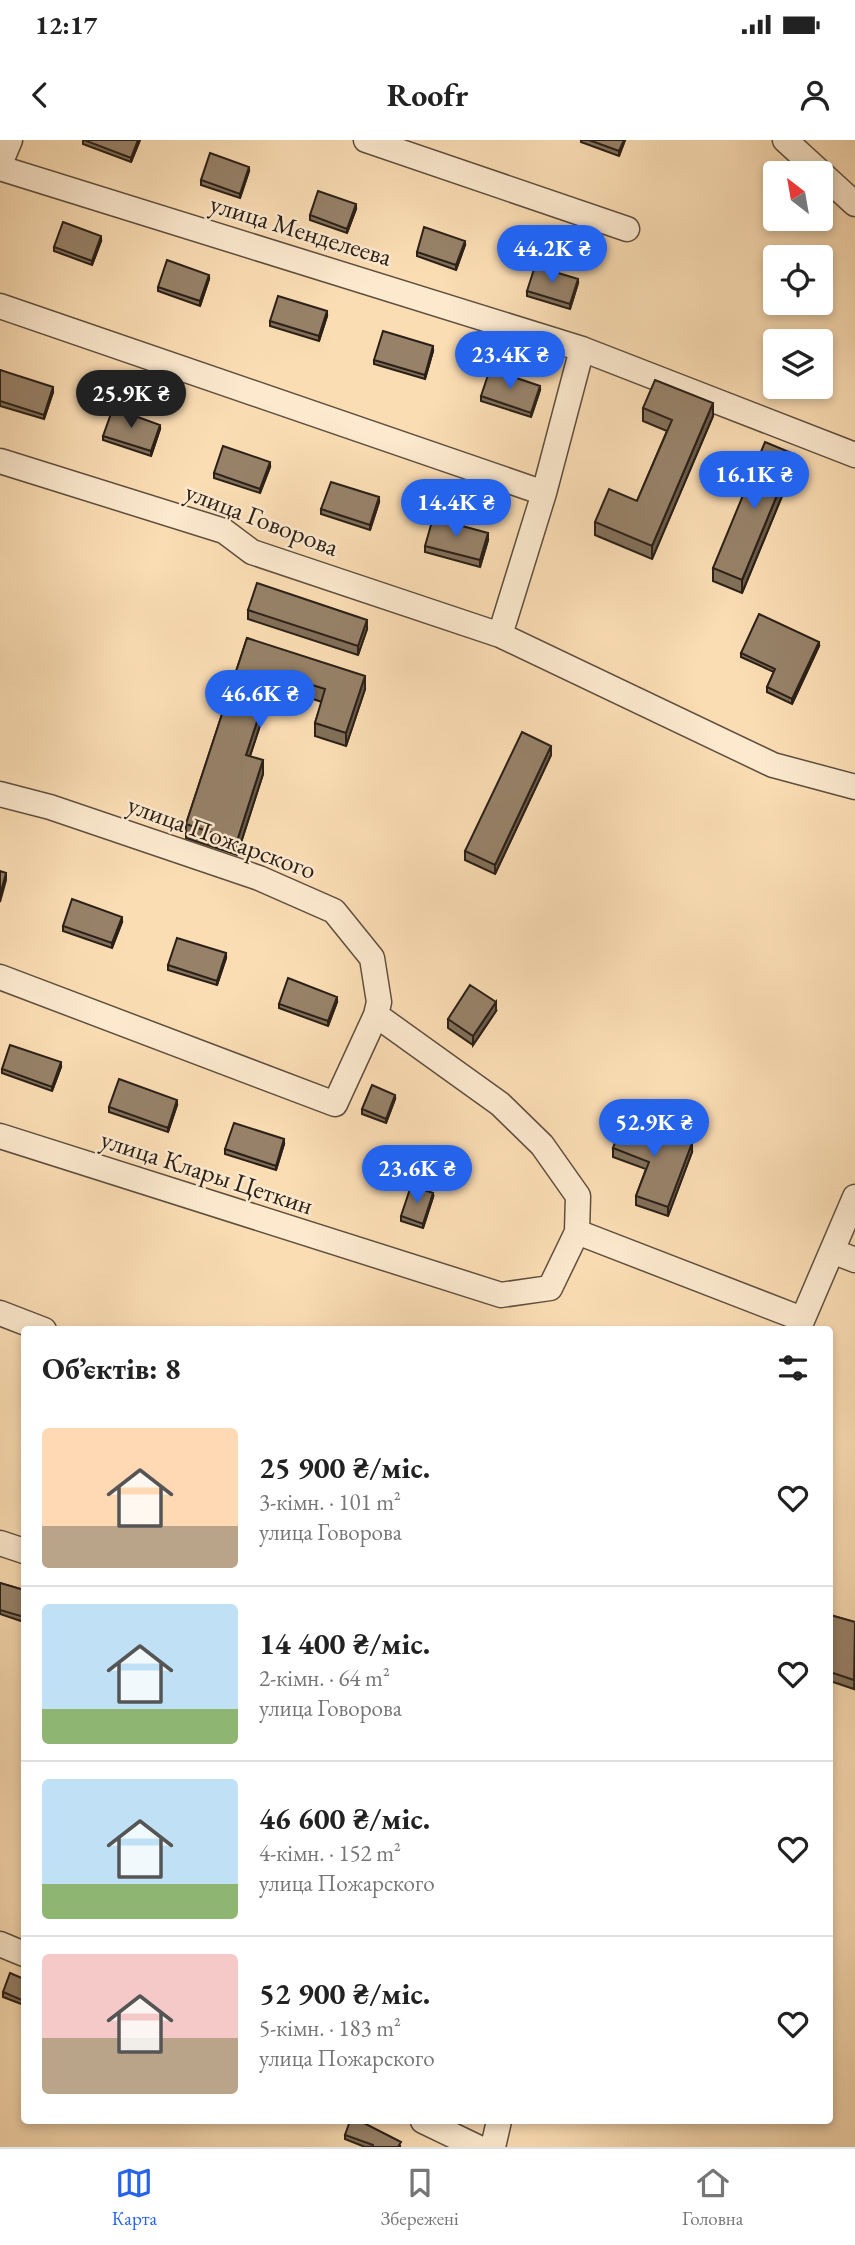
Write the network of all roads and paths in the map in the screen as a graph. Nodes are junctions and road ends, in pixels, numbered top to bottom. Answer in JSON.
{"nodes":[{"id":1,"x":10,"y":140,"type":"edge"},
{"id":2,"x":366,"y":140,"type":"edge"},
{"id":3,"x":785,"y":140,"type":"edge"},
{"id":4,"x":0,"y":166,"type":"edge"},
{"id":5,"x":855,"y":204,"type":"edge"},
{"id":6,"x":627,"y":229,"type":"dead end"},
{"id":7,"x":0,"y":306,"type":"edge"},
{"id":8,"x":582,"y":350,"type":"junction"},
{"id":9,"x":855,"y":454,"type":"edge"},
{"id":10,"x":0,"y":461,"type":"edge"},
{"id":11,"x":544,"y":493,"type":"junction"},
{"id":12,"x":500,"y":635,"type":"junction"},
{"id":13,"x":855,"y":787,"type":"edge"},
{"id":14,"x":0,"y":794,"type":"edge"},
{"id":15,"x":0,"y":977,"type":"edge"},
{"id":16,"x":376,"y":1015,"type":"junction"},
{"id":17,"x":0,"y":1136,"type":"edge"},
{"id":18,"x":855,"y":1197,"type":"edge"},
{"id":19,"x":577,"y":1232,"type":"junction"},
{"id":20,"x":832,"y":1251,"type":"junction"},
{"id":21,"x":855,"y":1260,"type":"edge"},
{"id":22,"x":0,"y":1313,"type":"edge"},
{"id":23,"x":800,"y":1324,"type":"edge"},
{"id":24,"x":34,"y":1326,"type":"edge"},
{"id":25,"x":0,"y":1543,"type":"edge"},
{"id":26,"x":21,"y":1550,"type":"edge"},
{"id":27,"x":0,"y":1944,"type":"edge"},
{"id":28,"x":21,"y":1953,"type":"edge"},
{"id":29,"x":429,"y":2124,"type":"edge"},
{"id":30,"x":498,"y":2124,"type":"edge"},
{"id":31,"x":477,"y":2147,"type":"edge"},
{"id":32,"x":493,"y":2147,"type":"edge"}],
"edges":[{"from":1,"to":4,"type":"street"},
{"from":2,"to":6,"type":"street"},
{"from":3,"to":5,"type":"street"},
{"from":4,"to":8,"type":"street","name":"улица Менделеева"},
{"from":7,"to":11,"type":"street"},
{"from":8,"to":9,"type":"street","name":"улица Менделеева"},
{"from":8,"to":11,"type":"street"},
{"from":10,"to":12,"type":"street","name":"улица Говорова"},
{"from":11,"to":12,"type":"street"},
{"from":12,"to":13,"type":"street","name":"улица Говорова"},
{"from":14,"to":16,"type":"street","name":"улица Пожарского"},
{"from":15,"to":16,"type":"street"},
{"from":16,"to":19,"type":"street"},
{"from":17,"to":19,"type":"street","name":"улица Клары Цеткин"},
{"from":18,"to":20,"type":"street"},
{"from":19,"to":23,"type":"street"},
{"from":20,"to":21,"type":"street"},
{"from":20,"to":23,"type":"street"},
{"from":22,"to":24,"type":"street"},
{"from":25,"to":26,"type":"street"},
{"from":27,"to":28,"type":"street"},
{"from":29,"to":31,"type":"street"},
{"from":30,"to":32,"type":"street"}]}
